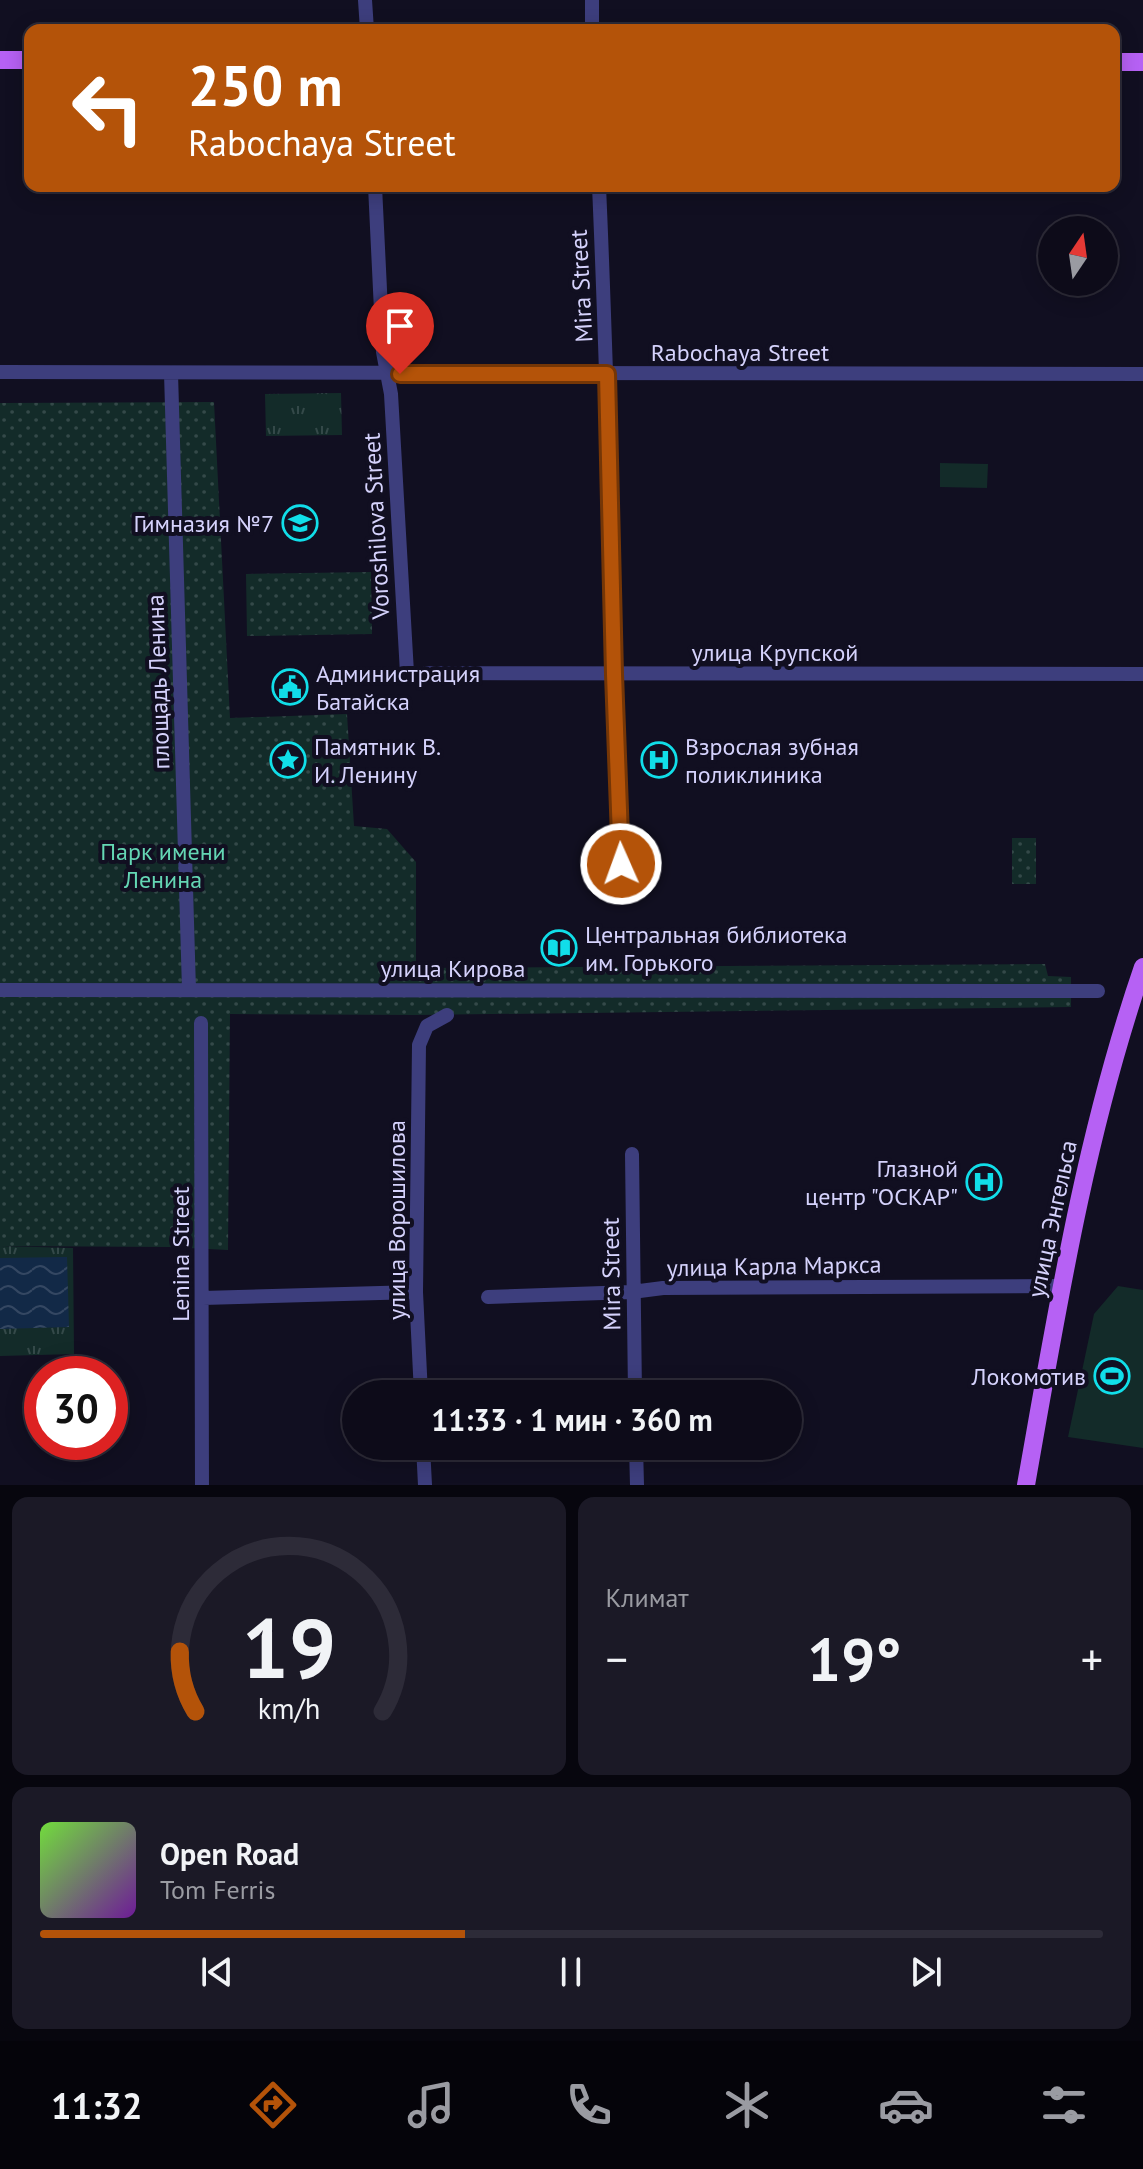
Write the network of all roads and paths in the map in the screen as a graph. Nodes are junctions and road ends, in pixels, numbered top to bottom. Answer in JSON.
{"nodes":[{"id":1,"x":365,"y":0,"type":"edge"},
{"id":2,"x":592,"y":0,"type":"edge"},
{"id":3,"x":367,"y":24,"type":"edge"},
{"id":4,"x":592,"y":24,"type":"edge"},
{"id":5,"x":0,"y":60,"type":"edge"},
{"id":6,"x":24,"y":60,"type":"edge"},
{"id":7,"x":1120,"y":62,"type":"edge"},
{"id":8,"x":1143,"y":62,"type":"edge"},
{"id":9,"x":375,"y":192,"type":"edge"},
{"id":10,"x":599,"y":192,"type":"edge"},
{"id":11,"x":0,"y":372,"type":"edge"},
{"id":12,"x":171,"y":373,"type":"junction"},
{"id":13,"x":388,"y":374,"type":"junction"},
{"id":14,"x":607,"y":374,"type":"junction"},
{"id":15,"x":1143,"y":374,"type":"edge"},
{"id":16,"x":407,"y":673,"type":"joint"},
{"id":17,"x":614,"y":674,"type":"junction"},
{"id":18,"x":1143,"y":674,"type":"edge"},
{"id":19,"x":621,"y":864,"type":"dead end"},
{"id":20,"x":1141,"y":981,"type":"edge"},
{"id":21,"x":0,"y":990,"type":"edge"},
{"id":22,"x":189,"y":990,"type":"junction"},
{"id":23,"x":1098,"y":991,"type":"dead end"},
{"id":24,"x":447,"y":1015,"type":"dead end"},
{"id":25,"x":201,"y":1023,"type":"dead end"},
{"id":26,"x":632,"y":1154,"type":"dead end"},
{"id":27,"x":1061,"y":1286,"type":"junction"},
{"id":28,"x":416,"y":1292,"type":"junction"},
{"id":29,"x":632,"y":1292,"type":"junction"},
{"id":30,"x":488,"y":1297,"type":"dead end"},
{"id":31,"x":203,"y":1298,"type":"junction"},
{"id":32,"x":420,"y":1380,"type":"edge"},
{"id":33,"x":635,"y":1380,"type":"edge"},
{"id":34,"x":424,"y":1460,"type":"edge"},
{"id":35,"x":636,"y":1460,"type":"edge"},
{"id":36,"x":202,"y":1485,"type":"edge"},
{"id":37,"x":425,"y":1485,"type":"edge"},
{"id":38,"x":637,"y":1485,"type":"edge"},
{"id":39,"x":1026,"y":1485,"type":"edge"}],
"edges":[{"from":1,"to":3,"type":"street"},
{"from":2,"to":4,"type":"street"},
{"from":5,"to":6,"type":"main road"},
{"from":7,"to":8,"type":"main road"},
{"from":9,"to":13,"type":"street","name":"Voroshilova Street"},
{"from":10,"to":14,"type":"street","name":"Mira Street"},
{"from":11,"to":12,"type":"street","name":"Rabochaya Street"},
{"from":12,"to":13,"type":"street","name":"Rabochaya Street"},
{"from":12,"to":22,"type":"street","name":"площадь Ленина"},
{"from":13,"to":14,"type":"street","name":"Rabochaya Street"},
{"from":13,"to":16,"type":"street","name":"Voroshilova Street"},
{"from":14,"to":15,"type":"street","name":"Rabochaya Street"},
{"from":14,"to":17,"type":"street","name":"Mira Street"},
{"from":16,"to":17,"type":"street","name":"улица Крупской"},
{"from":17,"to":18,"type":"street","name":"улица Крупской"},
{"from":17,"to":19,"type":"street","name":"Mira Street"},
{"from":20,"to":27,"type":"main road","name":"улица Энгельса"},
{"from":21,"to":22,"type":"street","name":"улица Кирова"},
{"from":22,"to":23,"type":"street","name":"улица Кирова"},
{"from":24,"to":28,"type":"street","name":"улица Ворошилова"},
{"from":25,"to":31,"type":"street","name":"Lenina Street"},
{"from":26,"to":29,"type":"street","name":"Mira Street"},
{"from":27,"to":29,"type":"street","name":"улица Карла Маркса"},
{"from":27,"to":39,"type":"main road","name":"улица Энгельса"},
{"from":28,"to":31,"type":"street"},
{"from":28,"to":32,"type":"street","name":"улица Ворошилова"},
{"from":29,"to":30,"type":"street","name":"улица Карла Маркса"},
{"from":29,"to":33,"type":"street","name":"Mira Street"},
{"from":31,"to":36,"type":"street","name":"Lenina Street"},
{"from":34,"to":37,"type":"street"},
{"from":35,"to":38,"type":"street"}]}
